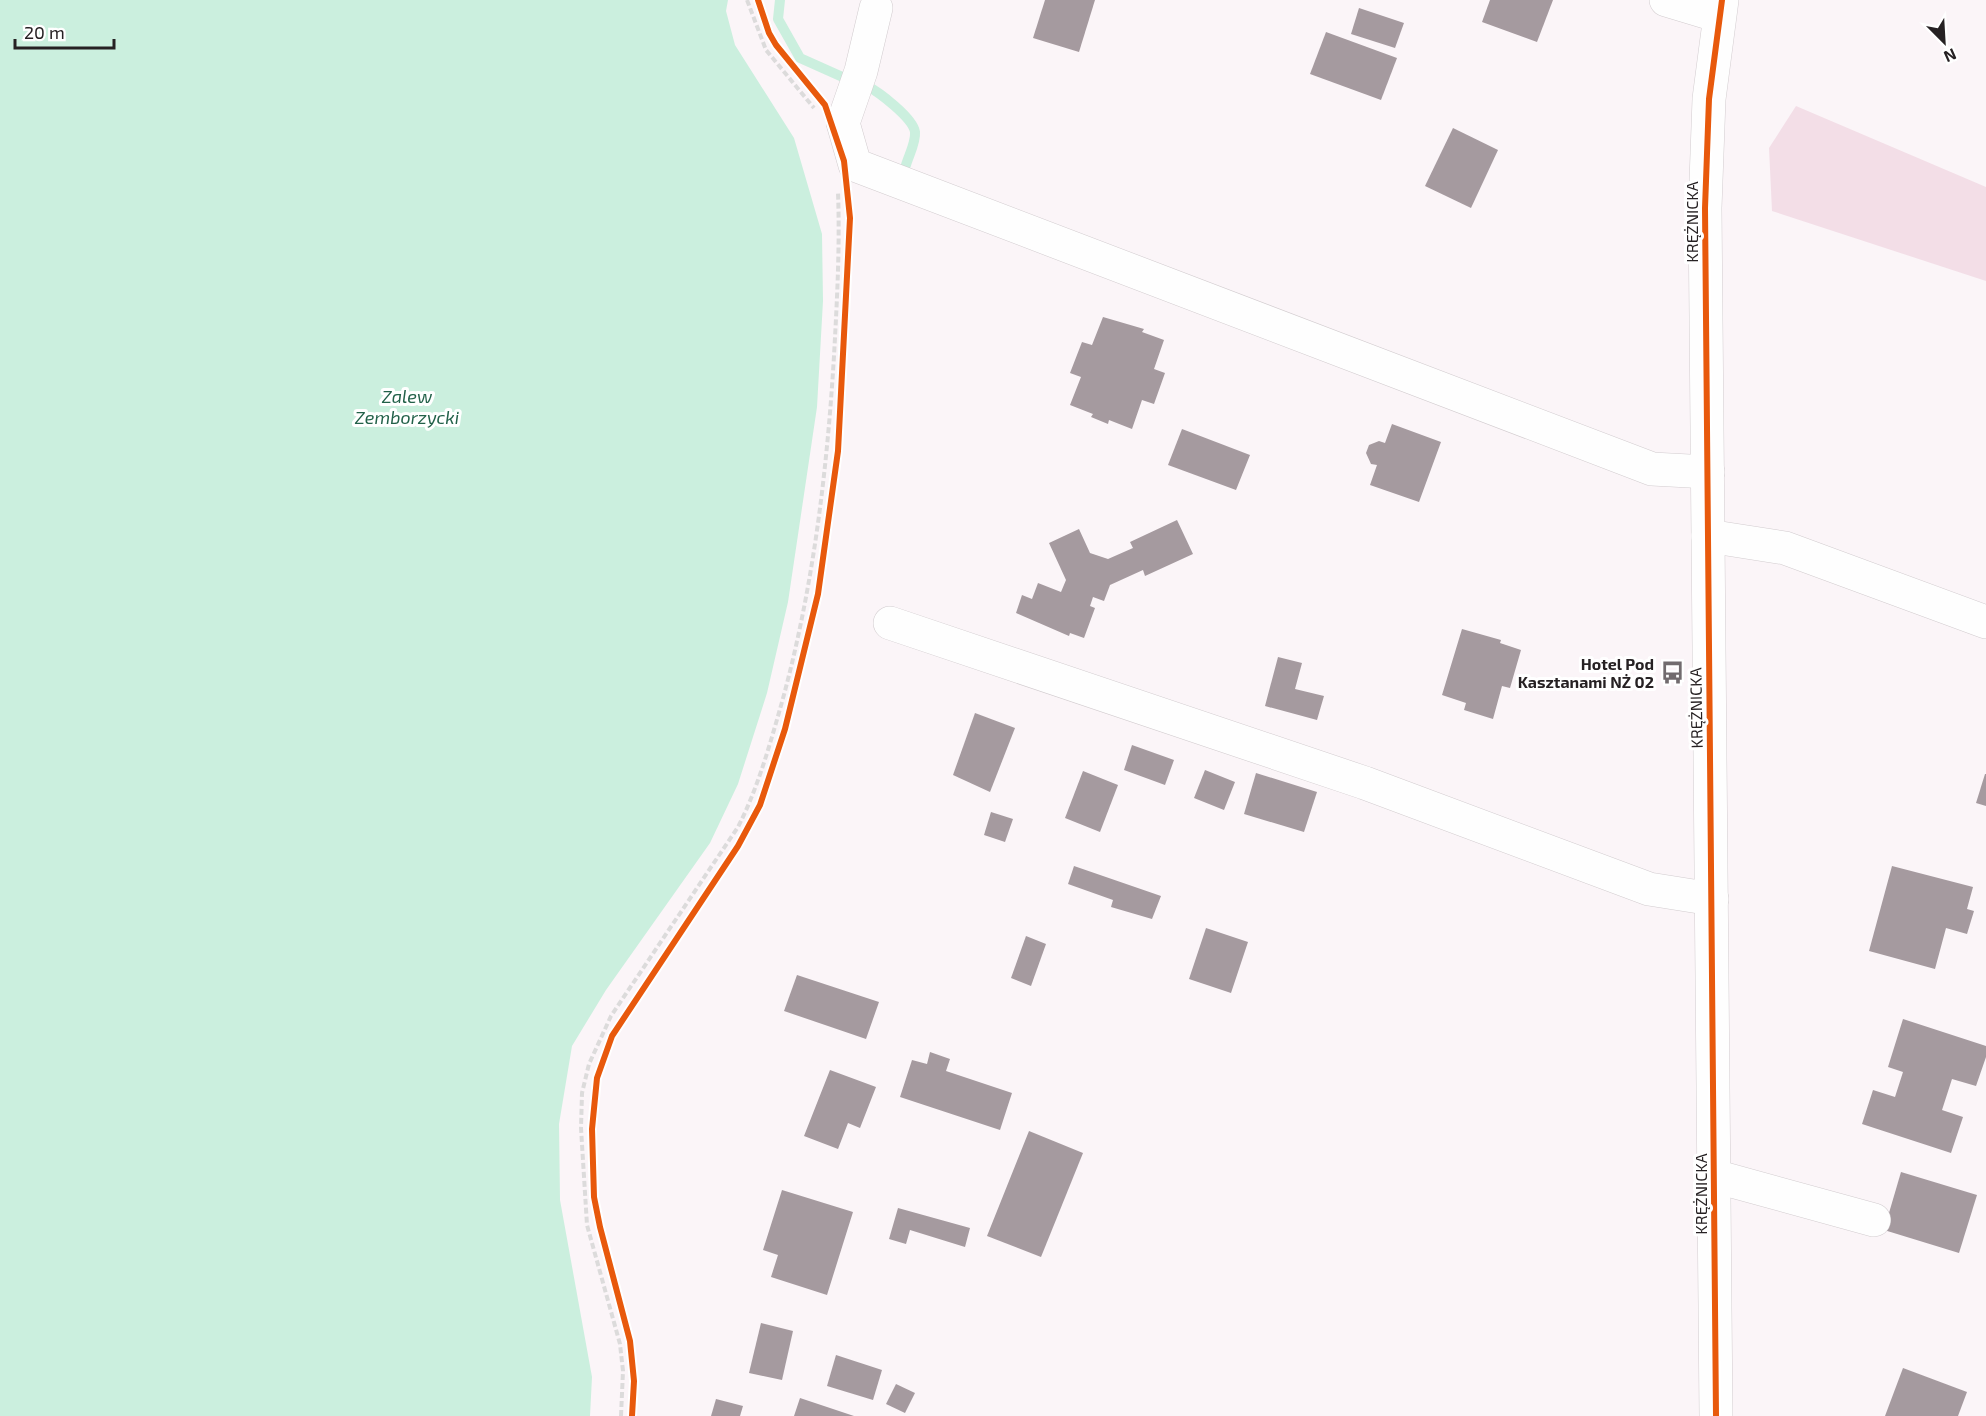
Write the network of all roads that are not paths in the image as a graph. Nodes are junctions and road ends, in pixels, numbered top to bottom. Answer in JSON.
{"nodes":[{"id":1,"x":1666,"y":0,"type":"edge"},
{"id":2,"x":876,"y":8,"type":"dead end"},
{"id":3,"x":1720,"y":8,"type":"edge"},
{"id":4,"x":1708,"y":472,"type":"junction"},
{"id":5,"x":1708,"y":536,"type":"junction"},
{"id":6,"x":1986,"y":622,"type":"edge"},
{"id":7,"x":890,"y":623,"type":"dead end"},
{"id":8,"x":1712,"y":899,"type":"junction"},
{"id":9,"x":1714,"y":1176,"type":"junction"},
{"id":10,"x":1874,"y":1220,"type":"dead end"},
{"id":11,"x":1716,"y":1416,"type":"edge"}],
"edges":[{"from":1,"to":3,"type":"street"},
{"from":2,"to":4,"type":"street"},
{"from":3,"to":4,"type":"street","name":"KRĘŻNICKA"},
{"from":4,"to":5,"type":"street","name":"KRĘŻNICKA"},
{"from":5,"to":6,"type":"street"},
{"from":5,"to":8,"type":"street","name":"KRĘŻNICKA"},
{"from":7,"to":8,"type":"street"},
{"from":8,"to":9,"type":"street","name":"KRĘŻNICKA"},
{"from":9,"to":10,"type":"street"},
{"from":9,"to":11,"type":"street","name":"KRĘŻNICKA"}]}
